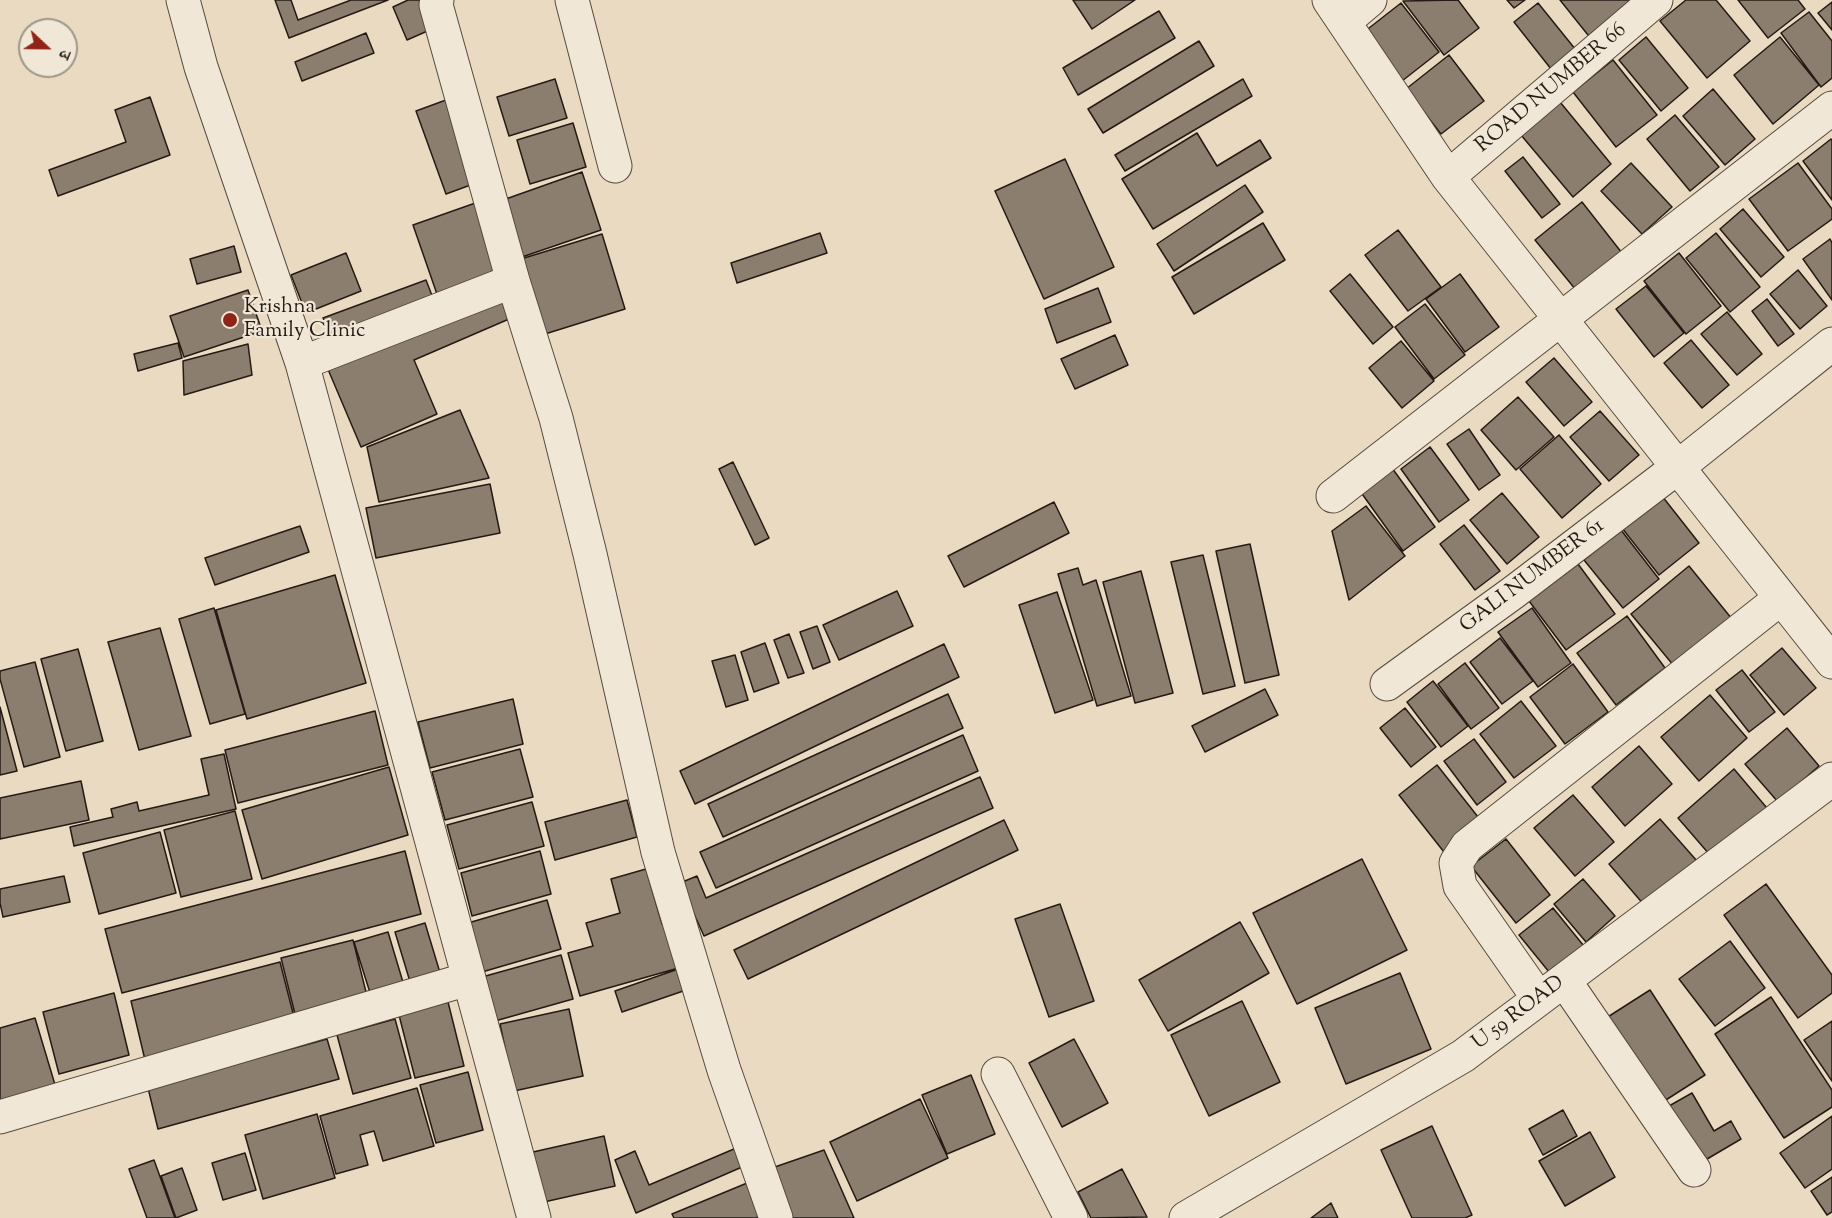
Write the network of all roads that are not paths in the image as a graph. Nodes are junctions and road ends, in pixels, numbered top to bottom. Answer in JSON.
{"nodes":[{"id":1,"x":183,"y":0,"type":"edge"},
{"id":2,"x":437,"y":0,"type":"edge"},
{"id":3,"x":572,"y":0,"type":"edge"},
{"id":4,"x":1370,"y":0,"type":"edge"},
{"id":5,"x":1656,"y":0,"type":"edge"},
{"id":6,"x":1336,"y":11,"type":"edge"},
{"id":7,"x":1832,"y":108,"type":"edge"},
{"id":8,"x":615,"y":166,"type":"dead end"},
{"id":9,"x":1448,"y":177,"type":"junction"},
{"id":10,"x":513,"y":281,"type":"junction"},
{"id":11,"x":1560,"y":319,"type":"junction"},
{"id":12,"x":1832,"y":344,"type":"edge"},
{"id":13,"x":302,"y":363,"type":"junction"},
{"id":14,"x":1678,"y":467,"type":"junction"},
{"id":15,"x":1333,"y":496,"type":"dead end"},
{"id":16,"x":1781,"y":598,"type":"junction"},
{"id":17,"x":1832,"y":662,"type":"edge"},
{"id":18,"x":1387,"y":684,"type":"dead end"},
{"id":19,"x":1832,"y":779,"type":"edge"},
{"id":20,"x":468,"y":979,"type":"junction"},
{"id":21,"x":1551,"y":989,"type":"junction"},
{"id":22,"x":998,"y":1074,"type":"dead end"},
{"id":23,"x":0,"y":1117,"type":"edge"},
{"id":24,"x":1694,"y":1170,"type":"dead end"},
{"id":25,"x":534,"y":1218,"type":"edge"},
{"id":26,"x":776,"y":1218,"type":"edge"},
{"id":27,"x":1071,"y":1218,"type":"edge"},
{"id":28,"x":1186,"y":1218,"type":"edge"}],
"edges":[{"from":1,"to":13,"type":"street"},
{"from":2,"to":10,"type":"street"},
{"from":3,"to":8,"type":"street"},
{"from":4,"to":6,"type":"street"},
{"from":5,"to":9,"type":"street","name":"ROAD NUMBER 66"},
{"from":6,"to":9,"type":"street"},
{"from":7,"to":11,"type":"street"},
{"from":9,"to":11,"type":"street"},
{"from":10,"to":13,"type":"street"},
{"from":10,"to":26,"type":"street"},
{"from":11,"to":14,"type":"street"},
{"from":11,"to":15,"type":"street"},
{"from":12,"to":14,"type":"street","name":"GALI NUMBER 61"},
{"from":13,"to":20,"type":"street"},
{"from":14,"to":16,"type":"street"},
{"from":14,"to":18,"type":"street","name":"GALI NUMBER 61"},
{"from":16,"to":17,"type":"street"},
{"from":16,"to":21,"type":"street"},
{"from":19,"to":21,"type":"street","name":"U 59 ROAD"},
{"from":20,"to":23,"type":"street"},
{"from":20,"to":25,"type":"street"},
{"from":21,"to":24,"type":"street"},
{"from":21,"to":28,"type":"street","name":"U 59 ROAD"},
{"from":22,"to":27,"type":"street"}]}
